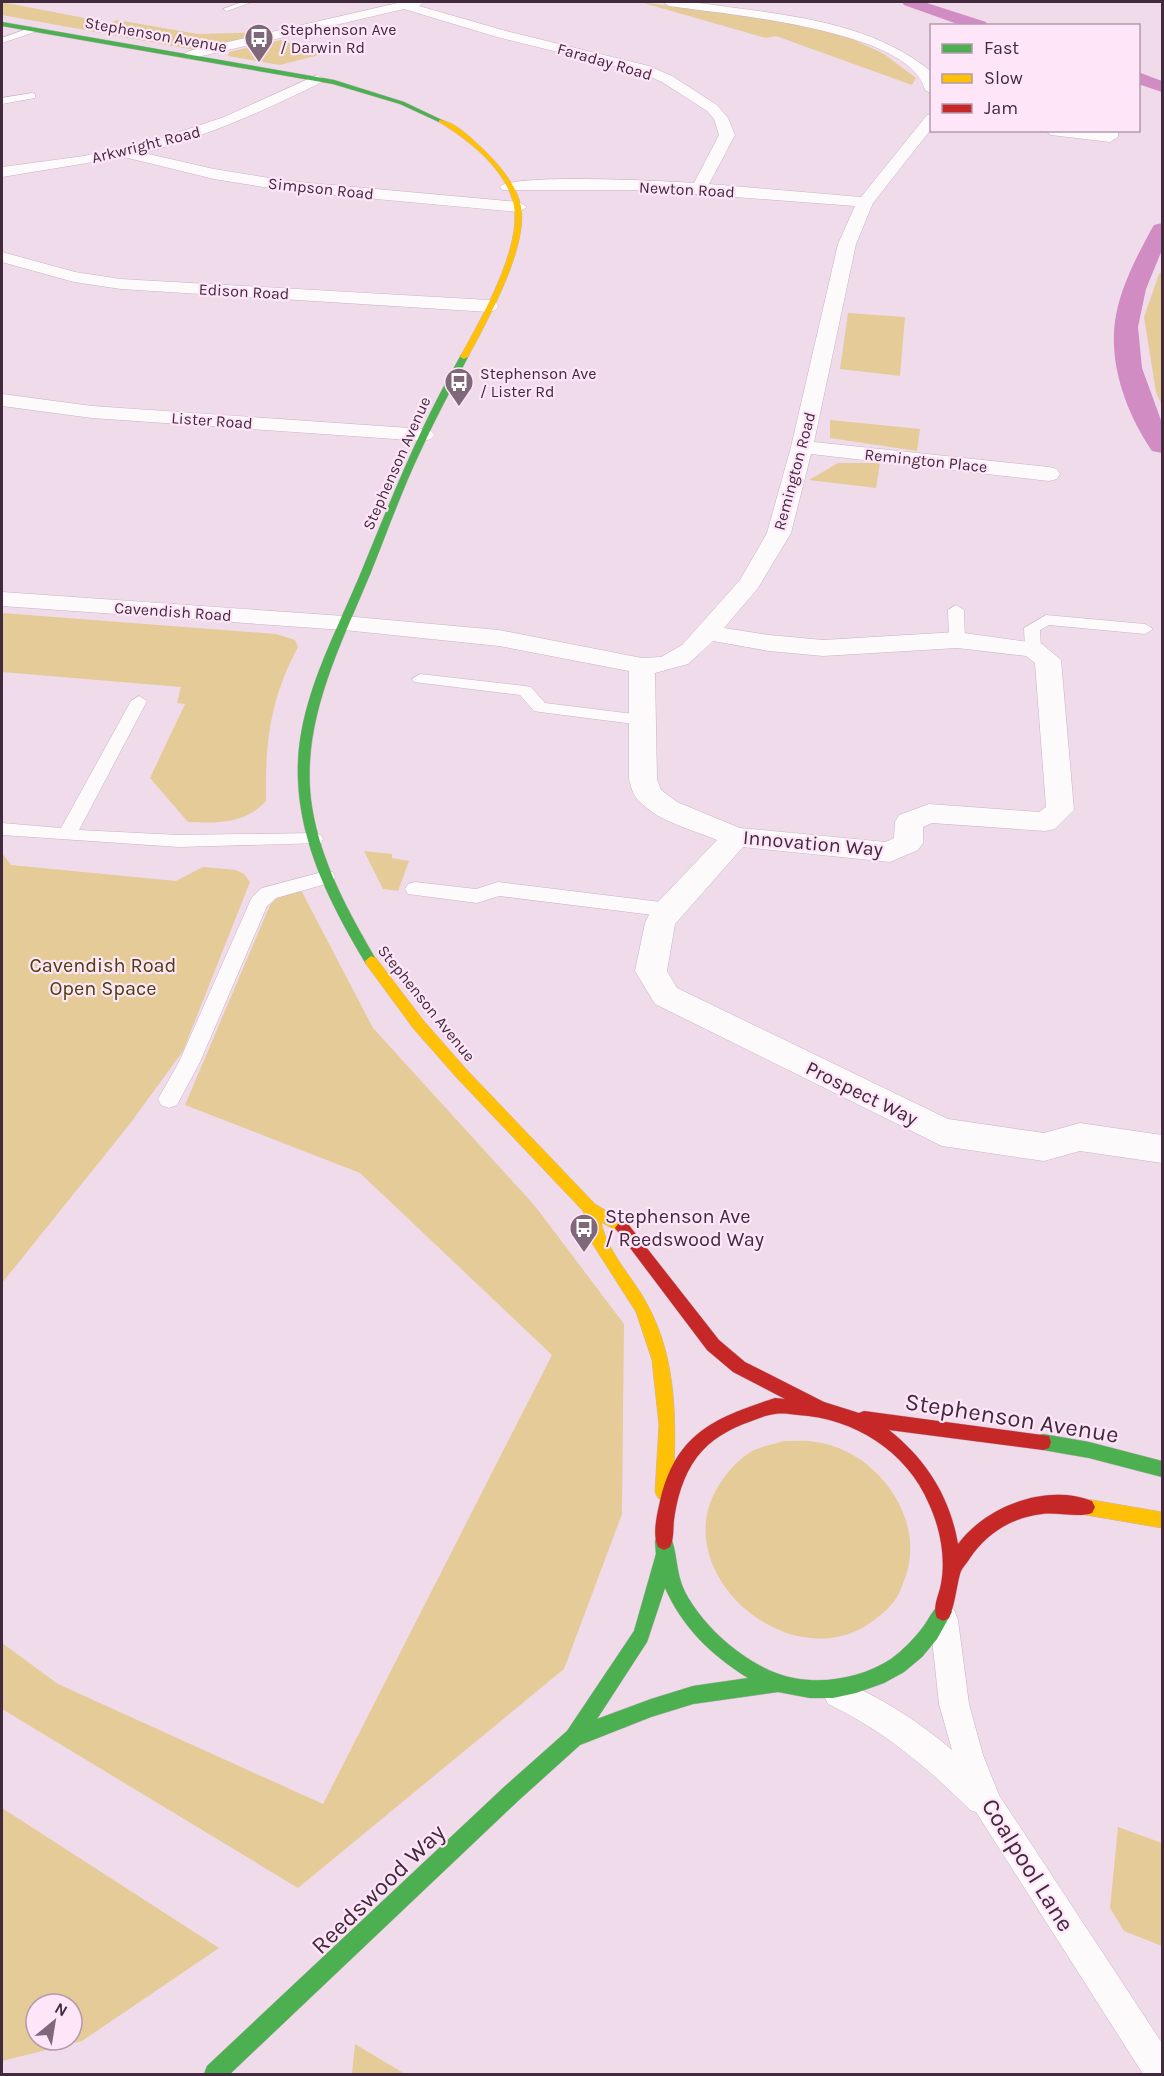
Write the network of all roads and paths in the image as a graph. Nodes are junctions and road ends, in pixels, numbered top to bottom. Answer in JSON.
{"nodes":[{"id":1,"x":248,"y":2,"type":"edge"},
{"id":2,"x":670,"y":2,"type":"edge"},
{"id":3,"x":408,"y":3,"type":"edge"},
{"id":4,"x":227,"y":9,"type":"dead end"},
{"id":5,"x":2,"y":24,"type":"edge"},
{"id":6,"x":32,"y":30,"type":"junction"},
{"id":7,"x":2,"y":41,"type":"edge"},
{"id":8,"x":189,"y":55,"type":"junction"},
{"id":9,"x":317,"y":79,"type":"junction"},
{"id":10,"x":930,"y":81,"type":"edge"},
{"id":11,"x":32,"y":96,"type":"dead end"},
{"id":12,"x":2,"y":101,"type":"edge"},
{"id":13,"x":930,"y":121,"type":"edge"},
{"id":14,"x":1068,"y":132,"type":"edge"},
{"id":15,"x":1110,"y":132,"type":"edge"},
{"id":16,"x":125,"y":153,"type":"junction"},
{"id":17,"x":2,"y":172,"type":"edge"},
{"id":18,"x":508,"y":187,"type":"junction"},
{"id":19,"x":699,"y":188,"type":"junction"},
{"id":20,"x":865,"y":202,"type":"junction"},
{"id":21,"x":519,"y":207,"type":"junction"},
{"id":22,"x":2,"y":257,"type":"edge"},
{"id":23,"x":489,"y":306,"type":"junction"},
{"id":24,"x":2,"y":400,"type":"edge"},
{"id":25,"x":424,"y":435,"type":"junction"},
{"id":26,"x":802,"y":447,"type":"junction"},
{"id":27,"x":1049,"y":474,"type":"dead end"},
{"id":28,"x":2,"y":598,"type":"edge"},
{"id":29,"x":956,"y":610,"type":"dead end"},
{"id":30,"x":344,"y":623,"type":"junction"},
{"id":31,"x":1145,"y":629,"type":"dead end"},
{"id":32,"x":707,"y":632,"type":"junction"},
{"id":33,"x":957,"y":640,"type":"junction"},
{"id":34,"x":1033,"y":649,"type":"junction"},
{"id":35,"x":642,"y":666,"type":"junction"},
{"id":36,"x":420,"y":679,"type":"dead end"},
{"id":37,"x":139,"y":701,"type":"dead end"},
{"id":38,"x":642,"y":720,"type":"junction"},
{"id":39,"x":2,"y":829,"type":"edge"},
{"id":40,"x":67,"y":835,"type":"junction"},
{"id":41,"x":736,"y":837,"type":"junction"},
{"id":42,"x":314,"y":839,"type":"junction"},
{"id":43,"x":326,"y":877,"type":"junction"},
{"id":44,"x":415,"y":889,"type":"dead end"},
{"id":45,"x":669,"y":910,"type":"junction"},
{"id":46,"x":169,"y":1099,"type":"dead end"},
{"id":47,"x":1162,"y":1149,"type":"edge"},
{"id":48,"x":590,"y":1208,"type":"junction"},
{"id":49,"x":819,"y":1408,"type":"junction"},
{"id":50,"x":853,"y":1418,"type":"junction"},
{"id":51,"x":1162,"y":1468,"type":"edge"},
{"id":52,"x":1162,"y":1520,"type":"edge"},
{"id":53,"x":662,"y":1521,"type":"junction"},
{"id":54,"x":664,"y":1556,"type":"junction"},
{"id":55,"x":953,"y":1567,"type":"junction"},
{"id":56,"x":943,"y":1613,"type":"junction"},
{"id":57,"x":777,"y":1683,"type":"junction"},
{"id":58,"x":829,"y":1689,"type":"junction"},
{"id":59,"x":574,"y":1738,"type":"junction"},
{"id":60,"x":988,"y":1805,"type":"junction"},
{"id":61,"x":1159,"y":2065,"type":"edge"},
{"id":62,"x":215,"y":2074,"type":"edge"}],
"edges":[{"from":1,"to":4,"type":"lane"},
{"from":2,"to":10,"type":"street"},
{"from":3,"to":8,"type":"street"},
{"from":3,"to":19,"type":"street","name":"Faraday Road"},
{"from":5,"to":6,"type":"street","name":"Stephenson Avenue"},
{"from":6,"to":7,"type":"lane"},
{"from":6,"to":8,"type":"street","name":"Stephenson Avenue"},
{"from":8,"to":9,"type":"street","name":"Stephenson Avenue"},
{"from":9,"to":16,"type":"street","name":"Arkwright Road"},
{"from":9,"to":18,"type":"street","name":"Stephenson Avenue"},
{"from":11,"to":12,"type":"lane"},
{"from":13,"to":20,"type":"street","name":"Remington Road"},
{"from":14,"to":15,"type":"street"},
{"from":16,"to":17,"type":"street","name":"Arkwright Road"},
{"from":16,"to":21,"type":"street","name":"Simpson Road"},
{"from":18,"to":19,"type":"street","name":"Newton Road"},
{"from":18,"to":21,"type":"street","name":"Stephenson Avenue"},
{"from":19,"to":20,"type":"street","name":"Newton Road"},
{"from":20,"to":26,"type":"street","name":"Remington Road"},
{"from":21,"to":23,"type":"street","name":"Stephenson Avenue"},
{"from":22,"to":23,"type":"street","name":"Edison Road"},
{"from":23,"to":25,"type":"street","name":"Stephenson Avenue"},
{"from":24,"to":25,"type":"street","name":"Lister Road"},
{"from":25,"to":30,"type":"street","name":"Stephenson Avenue"},
{"from":26,"to":27,"type":"street","name":"Remington Place"},
{"from":26,"to":32,"type":"street","name":"Remington Road"},
{"from":28,"to":30,"type":"street","name":"Cavendish Road"},
{"from":29,"to":33,"type":"lane"},
{"from":30,"to":35,"type":"street","name":"Remington Road"},
{"from":30,"to":42,"type":"street","name":"Stephenson Avenue"},
{"from":31,"to":34,"type":"lane"},
{"from":32,"to":33,"type":"street"},
{"from":32,"to":35,"type":"street","name":"Remington Road"},
{"from":33,"to":34,"type":"street"},
{"from":34,"to":41,"type":"street","name":"Innovation Way"},
{"from":35,"to":38,"type":"street","name":"Innovation Way"},
{"from":36,"to":38,"type":"lane"},
{"from":37,"to":40,"type":"lane"},
{"from":38,"to":41,"type":"street","name":"Innovation Way"},
{"from":39,"to":40,"type":"lane"},
{"from":40,"to":42,"type":"lane"},
{"from":41,"to":45,"type":"street","name":"Prospect Way"},
{"from":42,"to":43,"type":"street","name":"Stephenson Avenue"},
{"from":43,"to":46,"type":"lane"},
{"from":43,"to":48,"type":"street","name":"Stephenson Avenue"},
{"from":44,"to":45,"type":"lane"},
{"from":45,"to":47,"type":"street","name":"Prospect Way"},
{"from":48,"to":49,"type":"street","name":"Stephenson Avenue"},
{"from":48,"to":53,"type":"street","name":"Stephenson Avenue"},
{"from":49,"to":50,"type":"street"},
{"from":49,"to":53,"type":"street"},
{"from":50,"to":51,"type":"street","name":"Stephenson Avenue"},
{"from":50,"to":55,"type":"street"},
{"from":52,"to":55,"type":"street"},
{"from":53,"to":54,"type":"street"},
{"from":54,"to":57,"type":"street"},
{"from":54,"to":59,"type":"street","name":"Reedswood Way"},
{"from":55,"to":56,"type":"street"},
{"from":56,"to":58,"type":"street"},
{"from":56,"to":60,"type":"lane","name":"Coalpool Lane"},
{"from":57,"to":58,"type":"street"},
{"from":57,"to":59,"type":"street","name":"Reedswood Way"},
{"from":58,"to":60,"type":"lane"},
{"from":59,"to":62,"type":"street","name":"Reedswood Way"},
{"from":60,"to":61,"type":"lane","name":"Coalpool Lane"}]}
